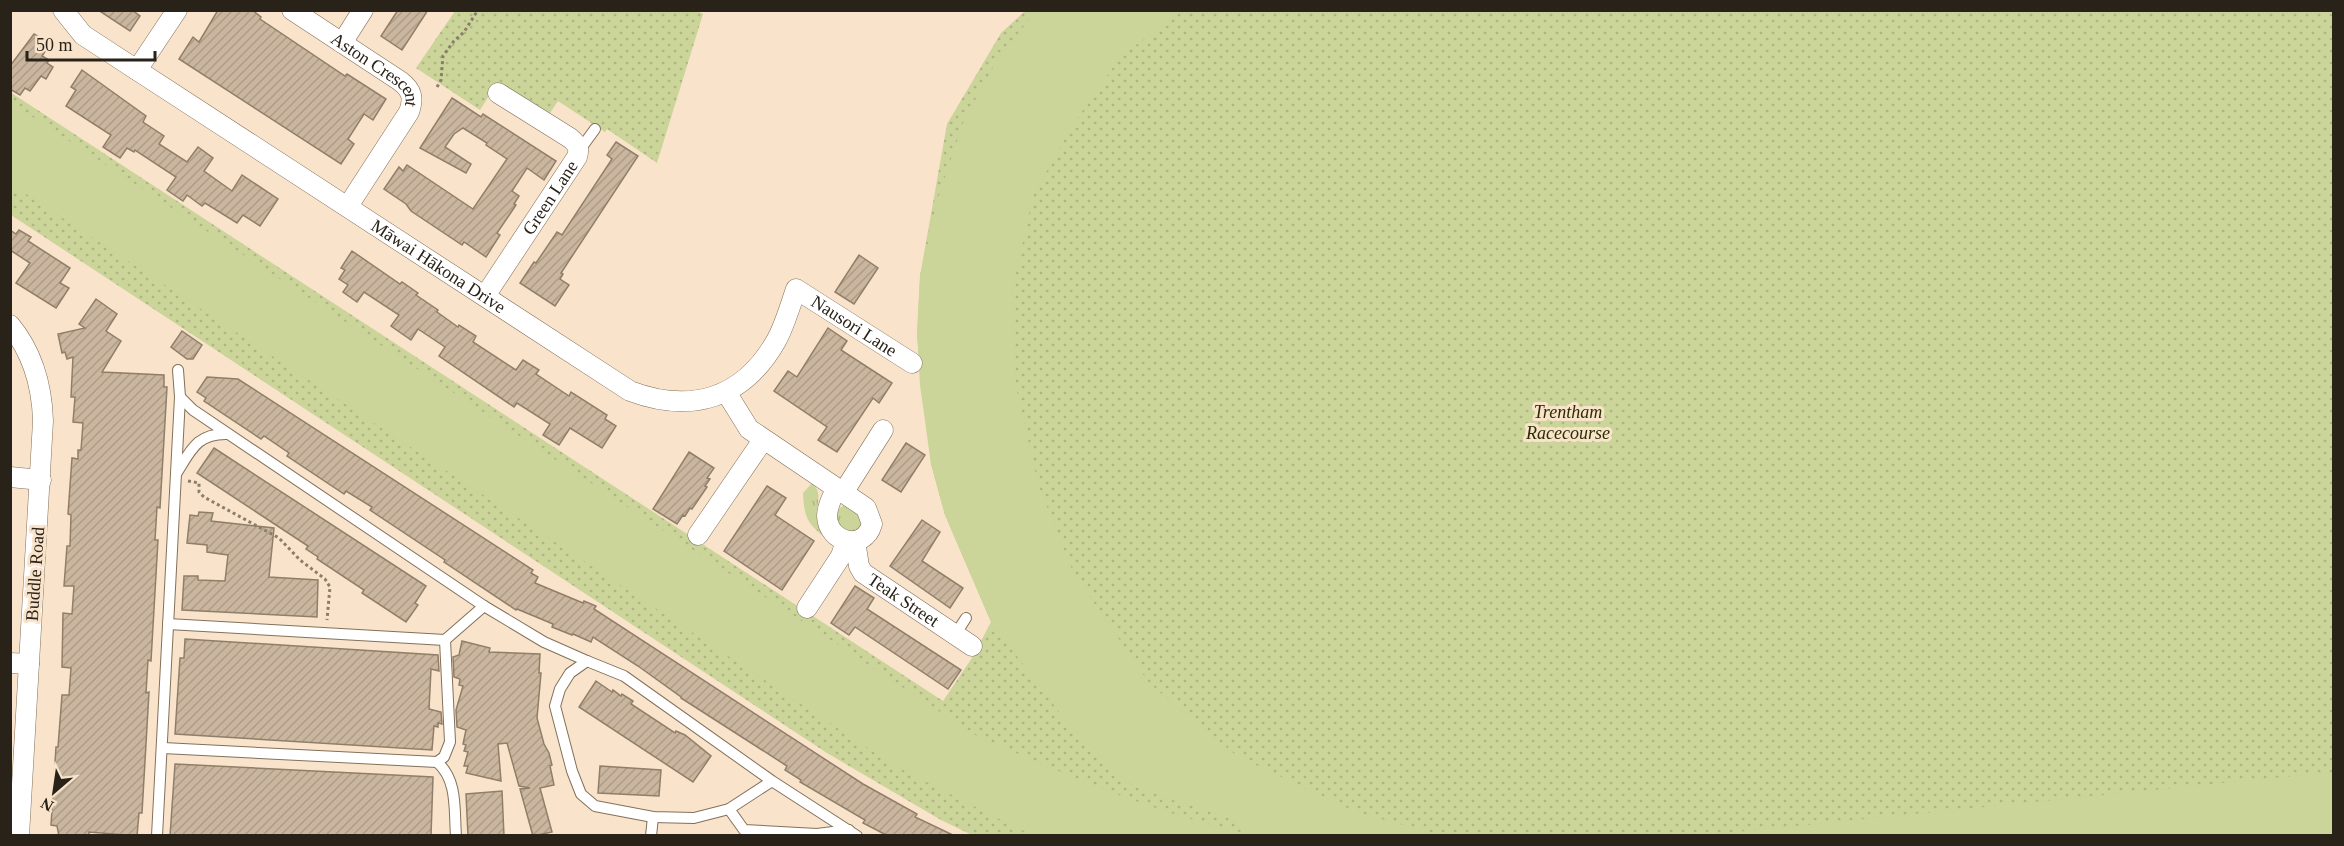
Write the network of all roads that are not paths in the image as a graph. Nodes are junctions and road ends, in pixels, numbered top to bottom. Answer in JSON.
{"nodes":[{"id":1,"x":63,"y":10,"type":"edge"},
{"id":2,"x":177,"y":10,"type":"edge"},
{"id":3,"x":292,"y":10,"type":"edge"},
{"id":4,"x":363,"y":10,"type":"edge"},
{"id":5,"x":342,"y":43,"type":"junction"},
{"id":6,"x":137,"y":70,"type":"junction"},
{"id":7,"x":498,"y":93,"type":"dead end"},
{"id":8,"x":595,"y":129,"type":"dead end"},
{"id":9,"x":579,"y":151,"type":"junction"},
{"id":10,"x":348,"y":206,"type":"junction"},
{"id":11,"x":796,"y":289,"type":"joint"},
{"id":12,"x":485,"y":296,"type":"junction"},
{"id":13,"x":10,"y":325,"type":"edge"},
{"id":14,"x":912,"y":363,"type":"dead end"},
{"id":15,"x":178,"y":370,"type":"dead end"},
{"id":16,"x":726,"y":392,"type":"junction"},
{"id":17,"x":180,"y":397,"type":"junction"},
{"id":18,"x":883,"y":430,"type":"dead end"},
{"id":19,"x":229,"y":434,"type":"junction"},
{"id":20,"x":763,"y":440,"type":"junction"},
{"id":21,"x":10,"y":477,"type":"edge"},
{"id":22,"x":175,"y":479,"type":"junction"},
{"id":23,"x":41,"y":480,"type":"junction"},
{"id":24,"x":839,"y":491,"type":"junction"},
{"id":25,"x":698,"y":535,"type":"dead end"},
{"id":26,"x":850,"y":541,"type":"junction"},
{"id":27,"x":484,"y":606,"type":"junction"},
{"id":28,"x":807,"y":608,"type":"dead end"},
{"id":29,"x":966,"y":618,"type":"dead end"},
{"id":30,"x":168,"y":624,"type":"junction"},
{"id":31,"x":955,"y":635,"type":"junction"},
{"id":32,"x":445,"y":640,"type":"junction"},
{"id":33,"x":972,"y":646,"type":"dead end"},
{"id":34,"x":587,"y":661,"type":"junction"},
{"id":35,"x":20,"y":663,"type":"edge"},
{"id":36,"x":163,"y":748,"type":"junction"},
{"id":37,"x":437,"y":762,"type":"junction"},
{"id":38,"x":772,"y":781,"type":"junction"},
{"id":39,"x":729,"y":809,"type":"junction"},
{"id":40,"x":653,"y":817,"type":"junction"},
{"id":41,"x":16,"y":832,"type":"edge"},
{"id":42,"x":853,"y":833,"type":"edge"},
{"id":43,"x":157,"y":836,"type":"edge"},
{"id":44,"x":456,"y":836,"type":"edge"},
{"id":45,"x":651,"y":836,"type":"edge"}],
"edges":[{"from":1,"to":6,"type":"street","name":"Māwai Hākona Drive"},
{"from":2,"to":6,"type":"street"},
{"from":3,"to":5,"type":"street","name":"Aston Crescent"},
{"from":4,"to":5,"type":"street"},
{"from":5,"to":10,"type":"street","name":"Aston Crescent"},
{"from":6,"to":10,"type":"street","name":"Māwai Hākona Drive"},
{"from":7,"to":9,"type":"street","name":"Green Lane"},
{"from":8,"to":9,"type":"lane"},
{"from":9,"to":12,"type":"street","name":"Green Lane"},
{"from":10,"to":12,"type":"street","name":"Māwai Hākona Drive"},
{"from":11,"to":14,"type":"street","name":"Nausori Lane"},
{"from":11,"to":16,"type":"street","name":"Māwai Hākona Drive"},
{"from":12,"to":16,"type":"street","name":"Māwai Hākona Drive"},
{"from":13,"to":23,"type":"street","name":"Buddle Road"},
{"from":15,"to":17,"type":"lane"},
{"from":16,"to":20,"type":"street"},
{"from":17,"to":19,"type":"lane"},
{"from":17,"to":22,"type":"lane"},
{"from":18,"to":24,"type":"street","name":"Teak Street"},
{"from":19,"to":22,"type":"lane"},
{"from":19,"to":27,"type":"lane"},
{"from":20,"to":24,"type":"street"},
{"from":20,"to":25,"type":"street"},
{"from":21,"to":23,"type":"street"},
{"from":22,"to":30,"type":"lane"},
{"from":23,"to":35,"type":"street","name":"Buddle Road"},
{"from":24,"to":26,"type":"street","name":"Teak Street"},
{"from":24,"to":26,"type":"street"},
{"from":26,"to":28,"type":"street"},
{"from":26,"to":31,"type":"street","name":"Teak Street"},
{"from":27,"to":32,"type":"lane"},
{"from":27,"to":34,"type":"lane"},
{"from":29,"to":31,"type":"lane"},
{"from":30,"to":32,"type":"lane"},
{"from":30,"to":36,"type":"lane"},
{"from":31,"to":33,"type":"street","name":"Teak Street"},
{"from":32,"to":37,"type":"lane"},
{"from":34,"to":38,"type":"lane"},
{"from":34,"to":40,"type":"lane"},
{"from":35,"to":41,"type":"street","name":"Buddle Road"},
{"from":36,"to":37,"type":"lane"},
{"from":36,"to":43,"type":"lane"},
{"from":37,"to":44,"type":"lane"},
{"from":38,"to":39,"type":"lane"},
{"from":38,"to":42,"type":"lane"},
{"from":39,"to":40,"type":"lane"},
{"from":39,"to":42,"type":"lane"},
{"from":40,"to":45,"type":"lane"}]}
